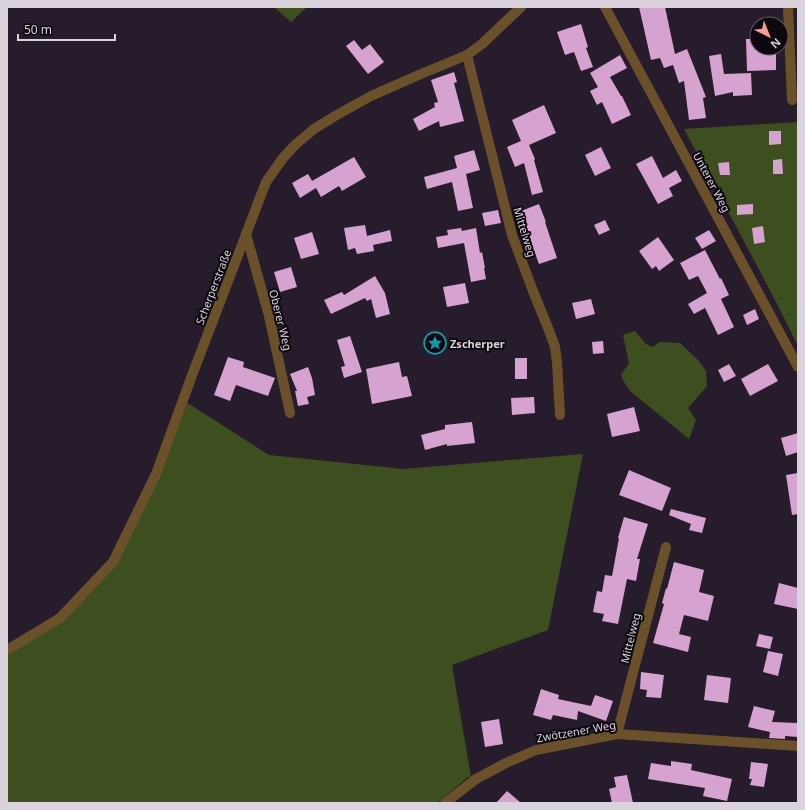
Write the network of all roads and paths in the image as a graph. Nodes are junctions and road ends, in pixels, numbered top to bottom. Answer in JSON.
{"nodes":[{"id":1,"x":521,"y":7,"type":"edge"},
{"id":2,"x":605,"y":7,"type":"edge"},
{"id":3,"x":788,"y":7,"type":"edge"},
{"id":4,"x":467,"y":55,"type":"junction"},
{"id":5,"x":792,"y":100,"type":"dead end"},
{"id":6,"x":246,"y":234,"type":"junction"},
{"id":7,"x":798,"y":367,"type":"edge"},
{"id":8,"x":290,"y":413,"type":"dead end"},
{"id":9,"x":560,"y":415,"type":"dead end"},
{"id":10,"x":666,"y":547,"type":"dead end"},
{"id":11,"x":7,"y":650,"type":"edge"},
{"id":12,"x":617,"y":734,"type":"junction"},
{"id":13,"x":798,"y":746,"type":"edge"},
{"id":14,"x":445,"y":803,"type":"edge"}],
"edges":[{"from":1,"to":4,"type":"street","name":"Scherperstraße"},
{"from":2,"to":7,"type":"street","name":"Unterer Weg"},
{"from":3,"to":5,"type":"street"},
{"from":4,"to":6,"type":"street","name":"Scherperstraße"},
{"from":4,"to":9,"type":"street","name":"Mittelweg"},
{"from":6,"to":8,"type":"street","name":"Oberer Weg"},
{"from":6,"to":11,"type":"street","name":"Scherperstraße"},
{"from":10,"to":12,"type":"street","name":"Mittelweg"},
{"from":12,"to":13,"type":"street","name":"Zwötzener Weg"},
{"from":12,"to":14,"type":"street","name":"Zwötzener Weg"}]}
